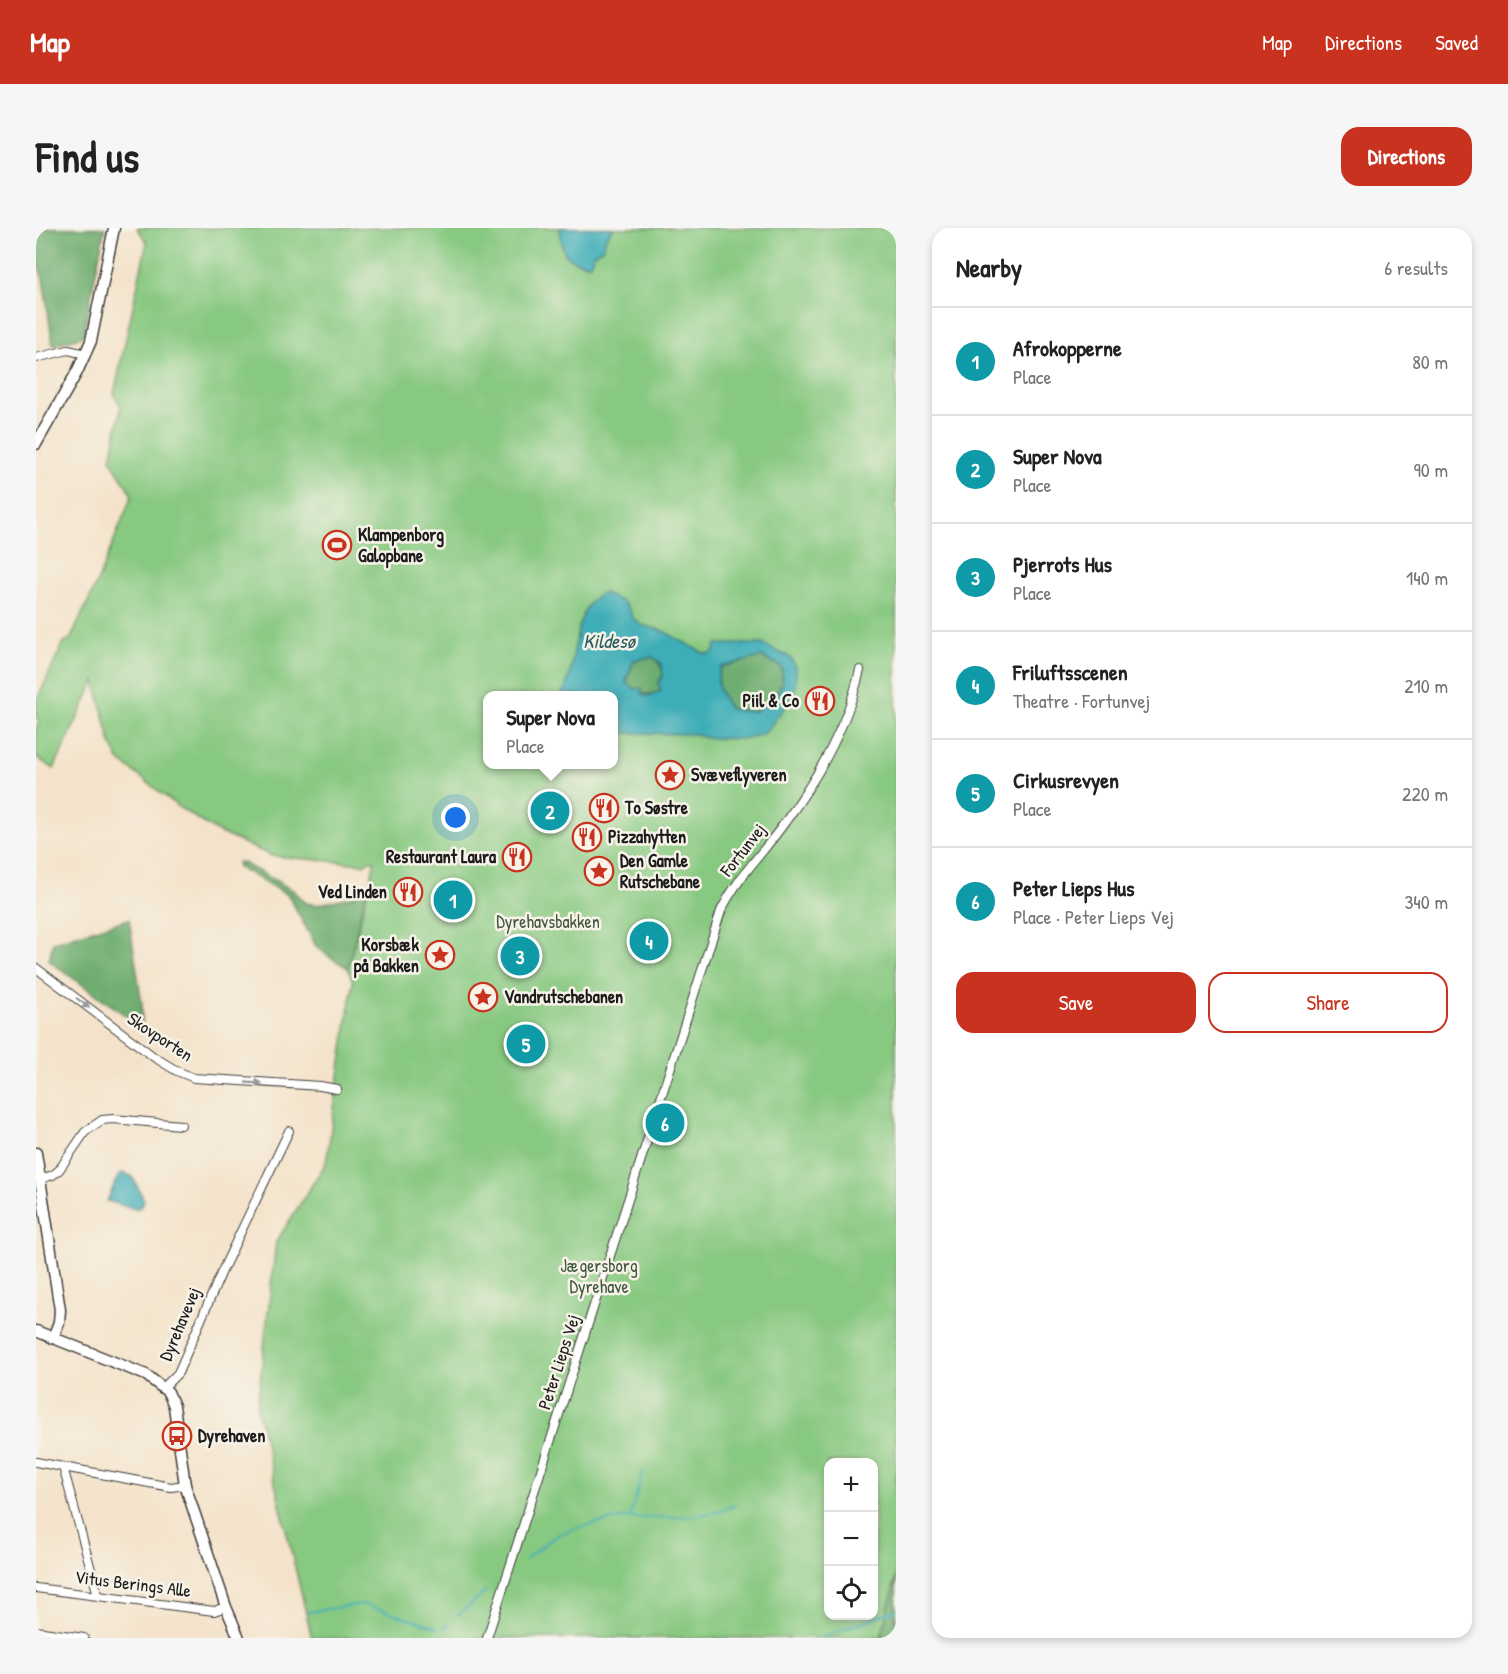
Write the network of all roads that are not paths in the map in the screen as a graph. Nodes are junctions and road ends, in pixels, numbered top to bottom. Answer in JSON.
{"nodes":[{"id":1,"x":114,"y":228,"type":"edge"},
{"id":2,"x":86,"y":354,"type":"junction"},
{"id":3,"x":36,"y":358,"type":"edge"},
{"id":4,"x":36,"y":444,"type":"edge"},
{"id":5,"x":860,"y":669,"type":"dead end"},
{"id":6,"x":36,"y":968,"type":"edge"},
{"id":7,"x":337,"y":1089,"type":"dead end"},
{"id":8,"x":661,"y":1095,"type":"joint"},
{"id":9,"x":181,"y":1125,"type":"dead end"},
{"id":10,"x":289,"y":1131,"type":"dead end"},
{"id":11,"x":36,"y":1153,"type":"edge"},
{"id":12,"x":40,"y":1179,"type":"junction"},
{"id":13,"x":36,"y":1331,"type":"edge"},
{"id":14,"x":53,"y":1338,"type":"junction"},
{"id":15,"x":164,"y":1387,"type":"junction"},
{"id":16,"x":36,"y":1462,"type":"edge"},
{"id":17,"x":63,"y":1467,"type":"junction"},
{"id":18,"x":185,"y":1485,"type":"junction"},
{"id":19,"x":36,"y":1588,"type":"edge"},
{"id":20,"x":98,"y":1595,"type":"junction"},
{"id":21,"x":226,"y":1607,"type":"junction"},
{"id":22,"x":36,"y":1631,"type":"edge"},
{"id":23,"x":84,"y":1638,"type":"edge"},
{"id":24,"x":239,"y":1638,"type":"edge"},
{"id":25,"x":487,"y":1638,"type":"edge"}],
"edges":[{"from":1,"to":2,"type":"street"},
{"from":2,"to":3,"type":"street"},
{"from":2,"to":4,"type":"street"},
{"from":5,"to":8,"type":"street","name":"Fortunvej"},
{"from":6,"to":7,"type":"street","name":"Skovporten","one_way":true},
{"from":8,"to":25,"type":"street","name":"Peter Lieps Vej"},
{"from":9,"to":12,"type":"street"},
{"from":10,"to":15,"type":"street","name":"Dyrehavevej"},
{"from":11,"to":12,"type":"street"},
{"from":12,"to":14,"type":"street"},
{"from":13,"to":14,"type":"street"},
{"from":14,"to":15,"type":"street"},
{"from":15,"to":18,"type":"street","name":"Dyrehavevej"},
{"from":16,"to":17,"type":"street"},
{"from":17,"to":18,"type":"street"},
{"from":17,"to":20,"type":"street"},
{"from":18,"to":21,"type":"street","name":"Dyrehavevej"},
{"from":19,"to":20,"type":"street","name":"Vitus Berings Alle"},
{"from":20,"to":21,"type":"street","name":"Vitus Berings Alle"},
{"from":21,"to":24,"type":"street","name":"Dyrehavevej"},
{"from":22,"to":23,"type":"street"}]}
